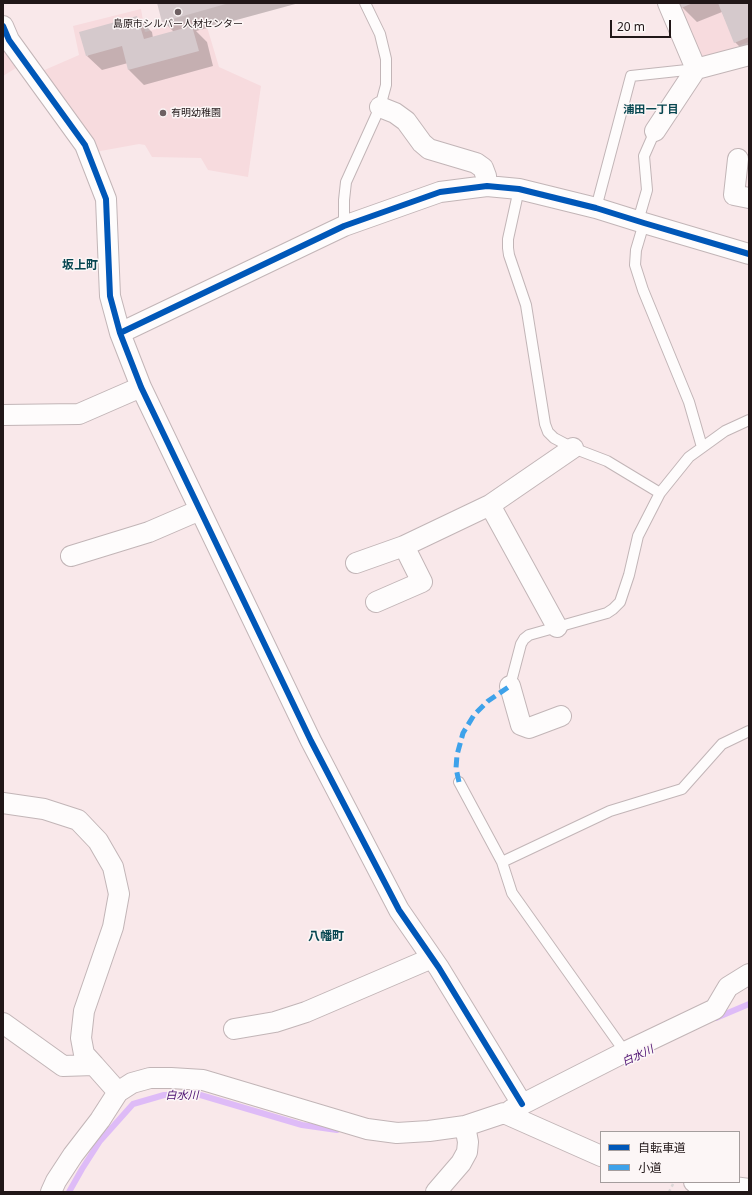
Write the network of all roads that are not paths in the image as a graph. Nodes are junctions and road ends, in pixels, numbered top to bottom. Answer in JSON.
{"nodes":[{"id":1,"x":365,"y":3,"type":"edge"},
{"id":2,"x":668,"y":3,"type":"edge"},
{"id":3,"x":3,"y":26,"type":"edge"},
{"id":4,"x":749,"y":55,"type":"edge"},
{"id":5,"x":696,"y":69,"type":"junction"},
{"id":6,"x":380,"y":107,"type":"junction"},
{"id":7,"x":655,"y":131,"type":"joint"},
{"id":8,"x":738,"y":159,"type":"dead end"},
{"id":9,"x":487,"y":186,"type":"junction"},
{"id":10,"x":519,"y":189,"type":"junction"},
{"id":11,"x":749,"y":198,"type":"edge"},
{"id":12,"x":596,"y":208,"type":"junction"},
{"id":13,"x":641,"y":222,"type":"junction"},
{"id":14,"x":344,"y":226,"type":"junction"},
{"id":15,"x":749,"y":254,"type":"edge"},
{"id":16,"x":120,"y":333,"type":"junction"},
{"id":17,"x":141,"y":387,"type":"junction"},
{"id":18,"x":3,"y":415,"type":"edge"},
{"id":19,"x":749,"y":420,"type":"edge"},
{"id":20,"x":702,"y":447,"type":"junction"},
{"id":21,"x":573,"y":448,"type":"junction"},
{"id":22,"x":660,"y":493,"type":"junction"},
{"id":23,"x":490,"y":505,"type":"junction"},
{"id":24,"x":200,"y":510,"type":"junction"},
{"id":25,"x":404,"y":546,"type":"junction"},
{"id":26,"x":72,"y":556,"type":"dead end"},
{"id":27,"x":356,"y":563,"type":"dead end"},
{"id":28,"x":376,"y":602,"type":"dead end"},
{"id":29,"x":557,"y":627,"type":"junction"},
{"id":30,"x":510,"y":686,"type":"joint"},
{"id":31,"x":561,"y":716,"type":"dead end"},
{"id":32,"x":749,"y":731,"type":"edge"},
{"id":33,"x":459,"y":782,"type":"dead end"},
{"id":34,"x":3,"y":803,"type":"edge"},
{"id":35,"x":502,"y":862,"type":"junction"},
{"id":36,"x":432,"y":958,"type":"junction"},
{"id":37,"x":749,"y":974,"type":"edge"},
{"id":38,"x":3,"y":1023,"type":"edge"},
{"id":39,"x":234,"y":1029,"type":"dead end"},
{"id":40,"x":625,"y":1052,"type":"junction"},
{"id":41,"x":94,"y":1065,"type":"junction"},
{"id":42,"x":118,"y":1092,"type":"junction"},
{"id":43,"x":513,"y":1113,"type":"junction"},
{"id":44,"x":465,"y":1126,"type":"junction"},
{"id":45,"x":600,"y":1156,"type":"edge"},
{"id":46,"x":702,"y":1183,"type":"edge"},
{"id":47,"x":749,"y":1189,"type":"edge"},
{"id":48,"x":50,"y":1192,"type":"edge"},
{"id":49,"x":436,"y":1192,"type":"edge"}],
"edges":[{"from":1,"to":6,"type":"lane"},
{"from":2,"to":5,"type":"street"},
{"from":3,"to":16,"type":"street"},
{"from":4,"to":5,"type":"street"},
{"from":5,"to":7,"type":"street"},
{"from":5,"to":12,"type":"lane"},
{"from":6,"to":9,"type":"street"},
{"from":6,"to":14,"type":"lane"},
{"from":7,"to":13,"type":"lane"},
{"from":8,"to":11,"type":"street"},
{"from":9,"to":10,"type":"street"},
{"from":9,"to":14,"type":"street"},
{"from":10,"to":12,"type":"street"},
{"from":10,"to":21,"type":"lane"},
{"from":12,"to":13,"type":"street"},
{"from":13,"to":15,"type":"street"},
{"from":13,"to":20,"type":"lane"},
{"from":14,"to":16,"type":"street"},
{"from":16,"to":17,"type":"street"},
{"from":17,"to":18,"type":"street"},
{"from":17,"to":24,"type":"street"},
{"from":19,"to":20,"type":"lane"},
{"from":20,"to":22,"type":"lane"},
{"from":21,"to":22,"type":"lane"},
{"from":21,"to":23,"type":"street"},
{"from":22,"to":29,"type":"lane"},
{"from":23,"to":25,"type":"street"},
{"from":23,"to":29,"type":"street"},
{"from":24,"to":26,"type":"street"},
{"from":24,"to":36,"type":"street"},
{"from":25,"to":27,"type":"street"},
{"from":25,"to":28,"type":"street"},
{"from":29,"to":30,"type":"lane"},
{"from":30,"to":31,"type":"street"},
{"from":32,"to":35,"type":"lane"},
{"from":33,"to":35,"type":"lane"},
{"from":34,"to":41,"type":"street"},
{"from":35,"to":40,"type":"lane"},
{"from":36,"to":39,"type":"street"},
{"from":36,"to":43,"type":"street"},
{"from":37,"to":40,"type":"street"},
{"from":38,"to":41,"type":"street"},
{"from":40,"to":43,"type":"street"},
{"from":41,"to":42,"type":"street"},
{"from":42,"to":44,"type":"street"},
{"from":42,"to":48,"type":"street"},
{"from":43,"to":44,"type":"street"},
{"from":43,"to":45,"type":"street"},
{"from":44,"to":49,"type":"street"},
{"from":46,"to":47,"type":"street"}]}
